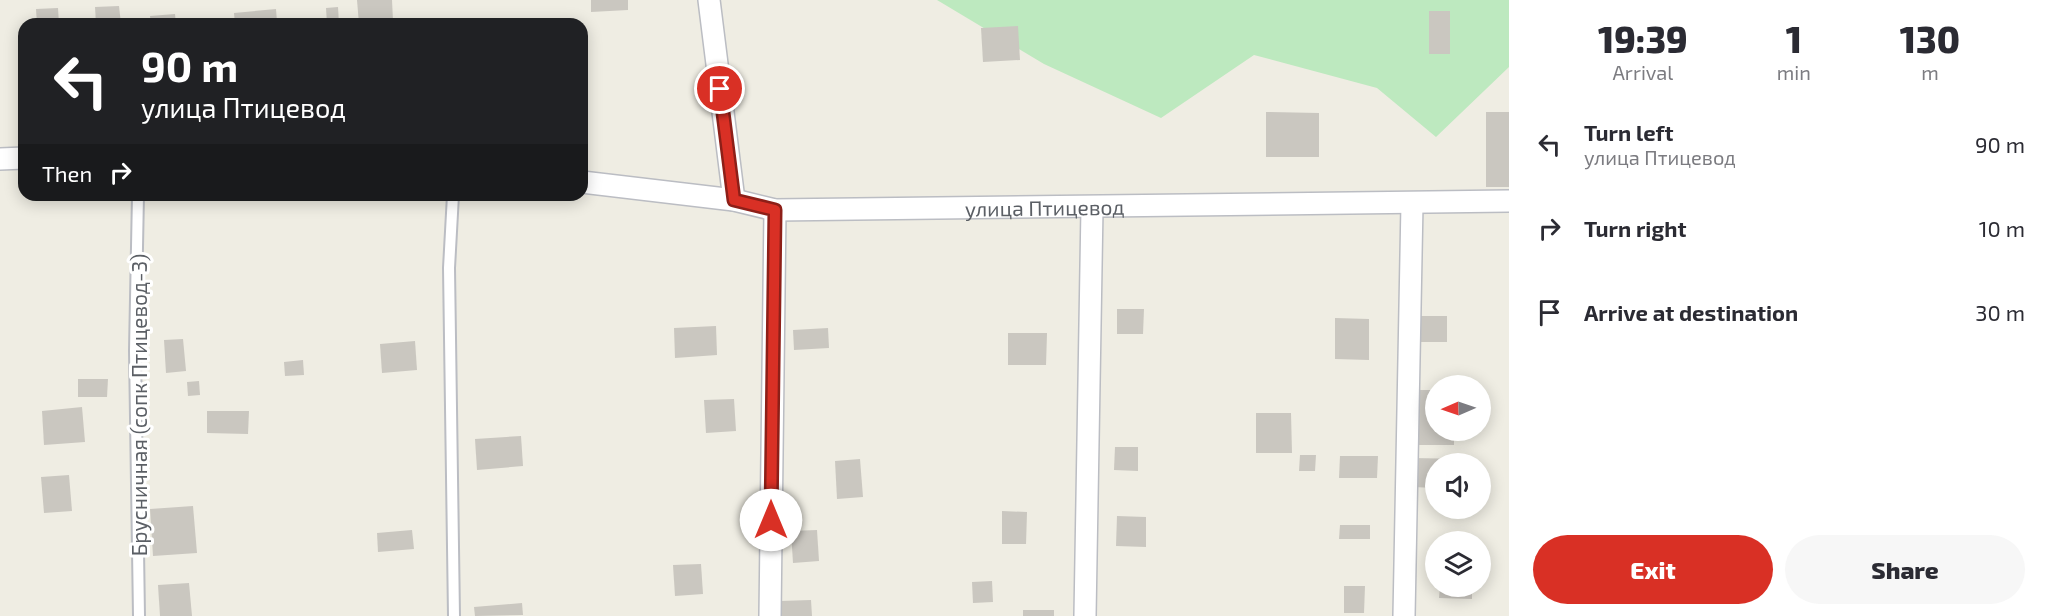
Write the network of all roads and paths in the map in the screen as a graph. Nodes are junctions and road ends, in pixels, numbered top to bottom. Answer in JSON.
{"nodes":[{"id":1,"x":710,"y":0,"type":"edge"},
{"id":2,"x":18,"y":158,"type":"edge"},
{"id":3,"x":0,"y":159,"type":"edge"},
{"id":4,"x":588,"y":183,"type":"edge"},
{"id":5,"x":734,"y":200,"type":"junction"},
{"id":6,"x":138,"y":201,"type":"edge"},
{"id":7,"x":453,"y":201,"type":"edge"},
{"id":8,"x":1509,"y":201,"type":"edge"},
{"id":9,"x":1412,"y":204,"type":"junction"},
{"id":10,"x":1092,"y":208,"type":"junction"},
{"id":11,"x":775,"y":210,"type":"junction"},
{"id":12,"x":139,"y":616,"type":"edge"},
{"id":13,"x":454,"y":616,"type":"edge"},
{"id":14,"x":770,"y":616,"type":"edge"},
{"id":15,"x":1085,"y":616,"type":"edge"},
{"id":16,"x":1404,"y":616,"type":"edge"}],
"edges":[{"from":1,"to":5,"type":"street"},
{"from":2,"to":3,"type":"street"},
{"from":4,"to":5,"type":"street","name":"улица Птицевод"},
{"from":5,"to":11,"type":"street","name":"улица Птицевод"},
{"from":6,"to":12,"type":"lane","name":"Брусничная (сопк Птицевод-3)"},
{"from":7,"to":13,"type":"lane"},
{"from":8,"to":9,"type":"street","name":"улица Птицевод"},
{"from":9,"to":10,"type":"street","name":"улица Птицевод"},
{"from":9,"to":16,"type":"street"},
{"from":10,"to":11,"type":"street","name":"улица Птицевод"},
{"from":10,"to":15,"type":"street"},
{"from":11,"to":14,"type":"street"}]}
